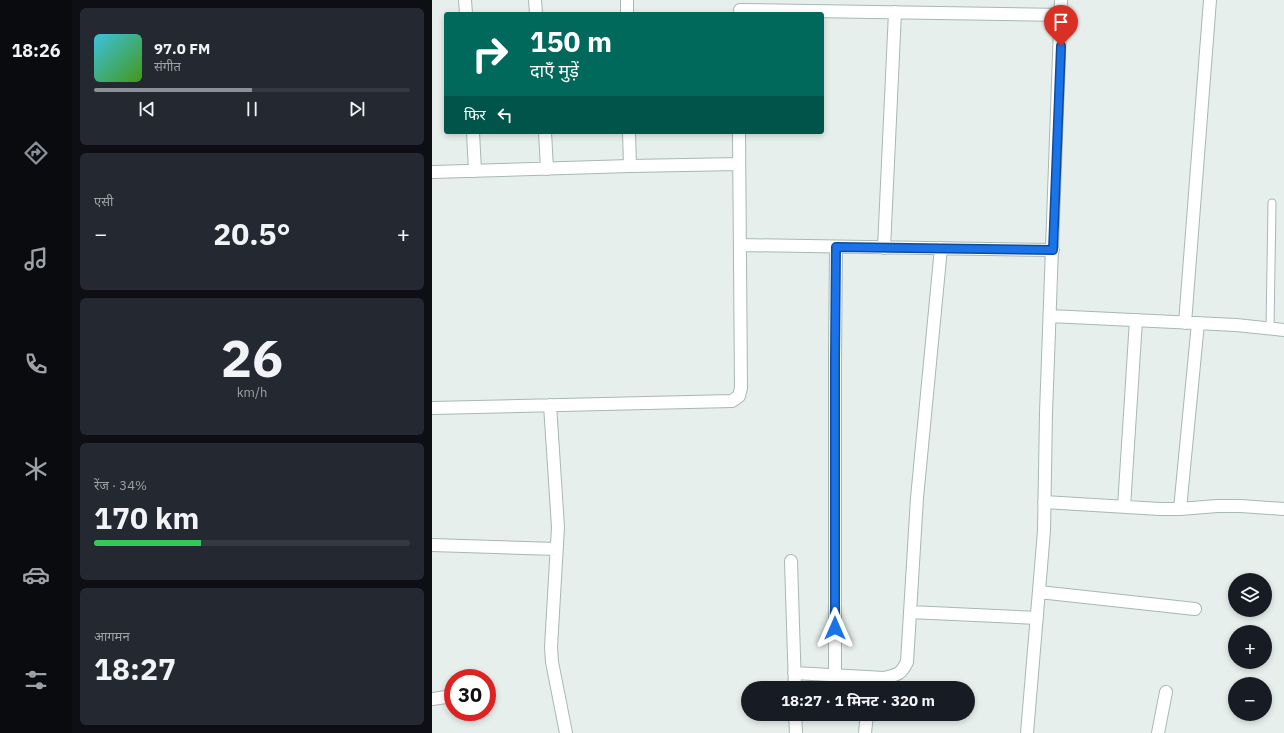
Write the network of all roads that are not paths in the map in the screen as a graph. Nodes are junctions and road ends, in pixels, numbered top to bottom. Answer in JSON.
{"nodes":[{"id":1,"x":465,"y":0,"type":"edge"},
{"id":2,"x":535,"y":0,"type":"edge"},
{"id":3,"x":627,"y":0,"type":"edge"},
{"id":4,"x":1061,"y":0,"type":"edge"},
{"id":5,"x":1210,"y":0,"type":"edge"},
{"id":6,"x":740,"y":8,"type":"edge"},
{"id":7,"x":466,"y":12,"type":"edge"},
{"id":8,"x":536,"y":12,"type":"edge"},
{"id":9,"x":627,"y":12,"type":"edge"},
{"id":10,"x":895,"y":12,"type":"junction"},
{"id":11,"x":1062,"y":15,"type":"junction"},
{"id":12,"x":473,"y":134,"type":"edge"},
{"id":13,"x":545,"y":134,"type":"edge"},
{"id":14,"x":629,"y":134,"type":"edge"},
{"id":15,"x":739,"y":134,"type":"edge"},
{"id":16,"x":739,"y":164,"type":"junction"},
{"id":17,"x":630,"y":166,"type":"junction"},
{"id":18,"x":547,"y":168,"type":"junction"},
{"id":19,"x":475,"y":171,"type":"junction"},
{"id":20,"x":432,"y":172,"type":"edge"},
{"id":21,"x":1272,"y":202,"type":"dead end"},
{"id":22,"x":740,"y":245,"type":"junction"},
{"id":23,"x":836,"y":247,"type":"junction"},
{"id":24,"x":884,"y":248,"type":"junction"},
{"id":25,"x":941,"y":248,"type":"junction"},
{"id":26,"x":1053,"y":250,"type":"junction"},
{"id":27,"x":1050,"y":316,"type":"junction"},
{"id":28,"x":1136,"y":320,"type":"junction"},
{"id":29,"x":1185,"y":323,"type":"junction"},
{"id":30,"x":1198,"y":323,"type":"junction"},
{"id":31,"x":1270,"y":329,"type":"junction"},
{"id":32,"x":1284,"y":330,"type":"edge"},
{"id":33,"x":550,"y":405,"type":"junction"},
{"id":34,"x":432,"y":408,"type":"edge"},
{"id":35,"x":1044,"y":502,"type":"junction"},
{"id":36,"x":1124,"y":507,"type":"junction"},
{"id":37,"x":1180,"y":509,"type":"junction"},
{"id":38,"x":1284,"y":509,"type":"edge"},
{"id":39,"x":432,"y":545,"type":"edge"},
{"id":40,"x":557,"y":549,"type":"junction"},
{"id":41,"x":791,"y":561,"type":"dead end"},
{"id":42,"x":1039,"y":592,"type":"junction"},
{"id":43,"x":1195,"y":609,"type":"dead end"},
{"id":44,"x":910,"y":612,"type":"junction"},
{"id":45,"x":1037,"y":618,"type":"junction"},
{"id":46,"x":794,"y":673,"type":"junction"},
{"id":47,"x":835,"y":675,"type":"junction"},
{"id":48,"x":884,"y":678,"type":"junction"},
{"id":49,"x":795,"y":681,"type":"edge"},
{"id":50,"x":878,"y":681,"type":"edge"},
{"id":51,"x":1166,"y":692,"type":"dead end"},
{"id":52,"x":444,"y":697,"type":"edge"},
{"id":53,"x":432,"y":699,"type":"edge"},
{"id":54,"x":796,"y":721,"type":"edge"},
{"id":55,"x":866,"y":721,"type":"edge"},
{"id":56,"x":566,"y":733,"type":"edge"},
{"id":57,"x":796,"y":733,"type":"edge"},
{"id":58,"x":865,"y":733,"type":"edge"},
{"id":59,"x":1027,"y":733,"type":"edge"},
{"id":60,"x":1158,"y":733,"type":"edge"}],
"edges":[{"from":1,"to":7,"type":"street"},
{"from":2,"to":8,"type":"street"},
{"from":3,"to":9,"type":"street"},
{"from":4,"to":11,"type":"street"},
{"from":5,"to":29,"type":"street"},
{"from":6,"to":10,"type":"street"},
{"from":10,"to":11,"type":"street"},
{"from":10,"to":24,"type":"street"},
{"from":11,"to":26,"type":"street"},
{"from":12,"to":19,"type":"street"},
{"from":13,"to":18,"type":"street"},
{"from":14,"to":17,"type":"street"},
{"from":15,"to":16,"type":"street"},
{"from":16,"to":17,"type":"street"},
{"from":16,"to":22,"type":"street"},
{"from":17,"to":18,"type":"street"},
{"from":18,"to":19,"type":"street"},
{"from":19,"to":20,"type":"street"},
{"from":21,"to":31,"type":"lane"},
{"from":22,"to":23,"type":"street"},
{"from":22,"to":33,"type":"street"},
{"from":23,"to":24,"type":"street"},
{"from":23,"to":47,"type":"street"},
{"from":24,"to":25,"type":"street"},
{"from":25,"to":26,"type":"street"},
{"from":25,"to":44,"type":"street"},
{"from":26,"to":27,"type":"street"},
{"from":27,"to":28,"type":"street"},
{"from":27,"to":35,"type":"street"},
{"from":28,"to":29,"type":"street"},
{"from":28,"to":36,"type":"street"},
{"from":29,"to":30,"type":"street"},
{"from":30,"to":31,"type":"street"},
{"from":30,"to":37,"type":"street"},
{"from":31,"to":32,"type":"street"},
{"from":33,"to":34,"type":"street"},
{"from":33,"to":40,"type":"street"},
{"from":35,"to":36,"type":"street"},
{"from":35,"to":42,"type":"street"},
{"from":36,"to":37,"type":"street"},
{"from":37,"to":38,"type":"street"},
{"from":39,"to":40,"type":"street"},
{"from":40,"to":56,"type":"street"},
{"from":41,"to":46,"type":"street"},
{"from":42,"to":43,"type":"street"},
{"from":42,"to":45,"type":"street"},
{"from":44,"to":45,"type":"street"},
{"from":44,"to":48,"type":"street"},
{"from":45,"to":59,"type":"street"},
{"from":46,"to":47,"type":"street"},
{"from":46,"to":49,"type":"street"},
{"from":47,"to":48,"type":"street"},
{"from":48,"to":50,"type":"street"},
{"from":51,"to":60,"type":"street"},
{"from":52,"to":53,"type":"street"},
{"from":54,"to":57,"type":"street"},
{"from":55,"to":58,"type":"street"}]}
